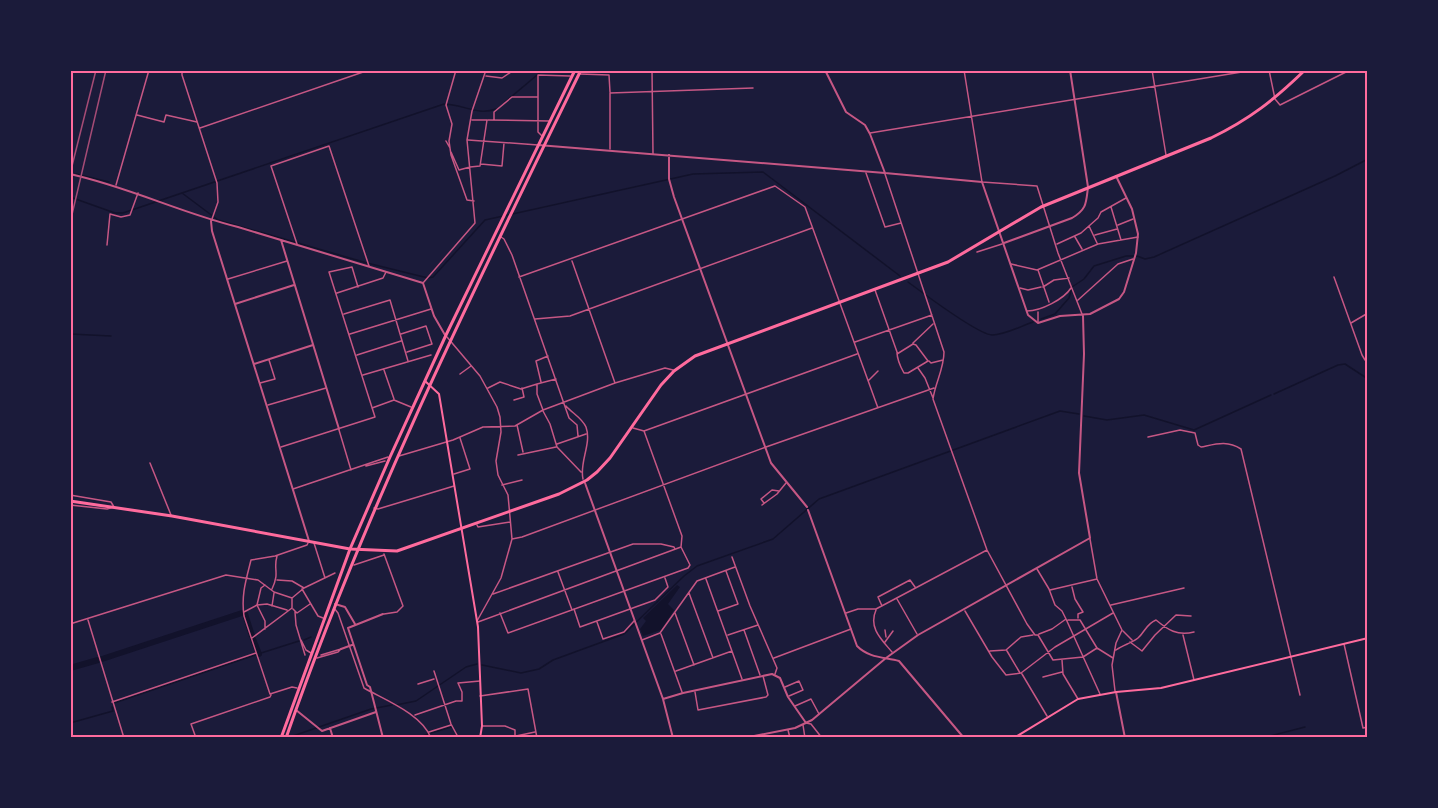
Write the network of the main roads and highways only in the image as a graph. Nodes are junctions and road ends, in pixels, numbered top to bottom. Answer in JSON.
{"nodes":[{"id":1,"x":575,"y":70,"type":"edge"},
{"id":2,"x":1305,"y":70,"type":"edge"},
{"id":3,"x":580,"y":72,"type":"edge"},
{"id":4,"x":425,"y":381,"type":"junction"},
{"id":5,"x":429,"y":384,"type":"junction"},
{"id":6,"x":70,"y":503,"type":"edge"},
{"id":7,"x":463,"y":528,"type":"junction"},
{"id":8,"x":350,"y":549,"type":"junction"},
{"id":9,"x":358,"y":550,"type":"junction"},
{"id":10,"x":1368,"y":638,"type":"edge"},
{"id":11,"x":281,"y":738,"type":"edge"},
{"id":12,"x":286,"y":738,"type":"edge"},
{"id":13,"x":480,"y":738,"type":"edge"},
{"id":14,"x":1014,"y":738,"type":"edge"}],
"edges":[{"from":1,"to":4,"type":"main road"},
{"from":2,"to":7,"type":"main road"},
{"from":3,"to":5,"type":"main road"},
{"from":4,"to":5,"type":"main road"},
{"from":4,"to":8,"type":"main road"},
{"from":5,"to":7,"type":"main road"},
{"from":5,"to":9,"type":"main road"},
{"from":6,"to":8,"type":"main road"},
{"from":7,"to":9,"type":"main road"},
{"from":7,"to":13,"type":"main road"},
{"from":8,"to":9,"type":"main road"},
{"from":8,"to":11,"type":"main road"},
{"from":9,"to":12,"type":"main road"},
{"from":10,"to":14,"type":"main road"}]}
